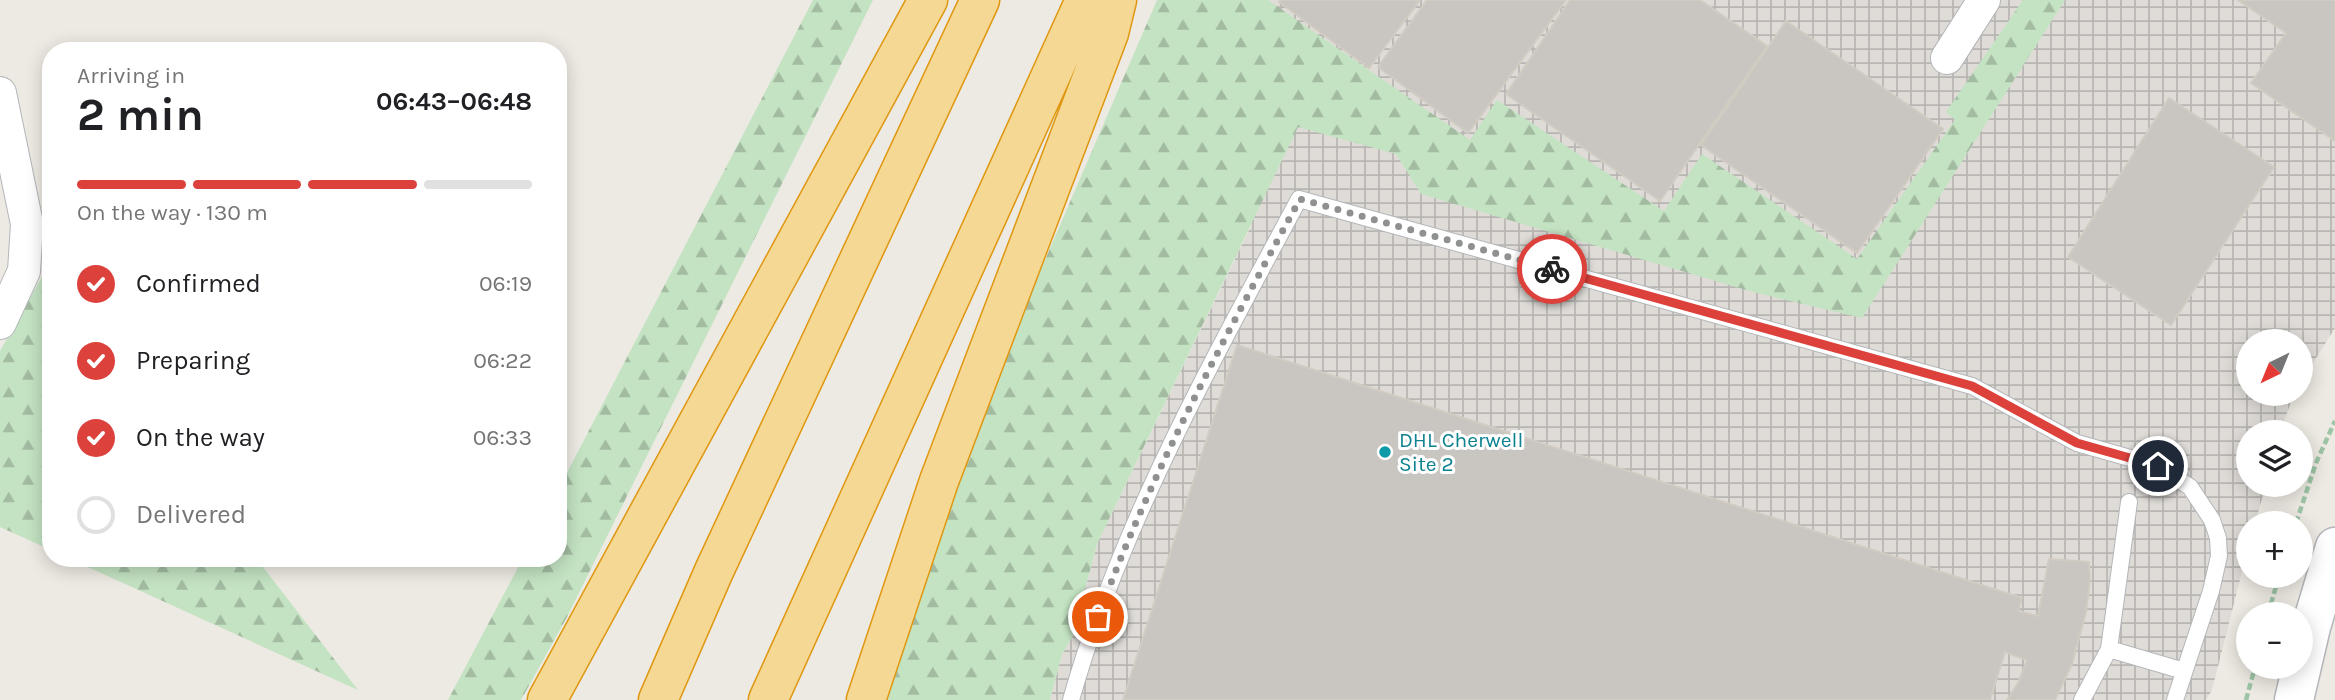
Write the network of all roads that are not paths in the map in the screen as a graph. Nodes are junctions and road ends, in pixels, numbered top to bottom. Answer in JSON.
{"nodes":[{"id":1,"x":928,"y":0,"type":"edge"},
{"id":2,"x":980,"y":0,"type":"edge"},
{"id":3,"x":1086,"y":0,"type":"edge"},
{"id":4,"x":1117,"y":0,"type":"edge"},
{"id":5,"x":1984,"y":0,"type":"edge"},
{"id":6,"x":1947,"y":58,"type":"dead end"},
{"id":7,"x":0,"y":93,"type":"edge"},
{"id":8,"x":0,"y":323,"type":"edge"},
{"id":9,"x":2129,"y":502,"type":"dead end"},
{"id":10,"x":2335,"y":547,"type":"edge"},
{"id":11,"x":2109,"y":649,"type":"junction"},
{"id":12,"x":2185,"y":671,"type":"junction"},
{"id":13,"x":547,"y":700,"type":"edge"},
{"id":14,"x":658,"y":700,"type":"edge"},
{"id":15,"x":768,"y":700,"type":"edge"},
{"id":16,"x":866,"y":700,"type":"edge"},
{"id":17,"x":1071,"y":700,"type":"edge"},
{"id":18,"x":2082,"y":700,"type":"edge"},
{"id":19,"x":2175,"y":700,"type":"edge"},
{"id":20,"x":2294,"y":700,"type":"edge"}],
"edges":[{"from":1,"to":13,"type":"highway"},
{"from":2,"to":14,"type":"highway"},
{"from":3,"to":15,"type":"highway"},
{"from":4,"to":16,"type":"highway"},
{"from":5,"to":6,"type":"street"},
{"from":7,"to":8,"type":"street"},
{"from":9,"to":11,"type":"lane"},
{"from":10,"to":20,"type":"street"},
{"from":11,"to":12,"type":"lane"},
{"from":11,"to":18,"type":"lane"},
{"from":12,"to":17,"type":"lane"},
{"from":12,"to":19,"type":"lane"}]}
